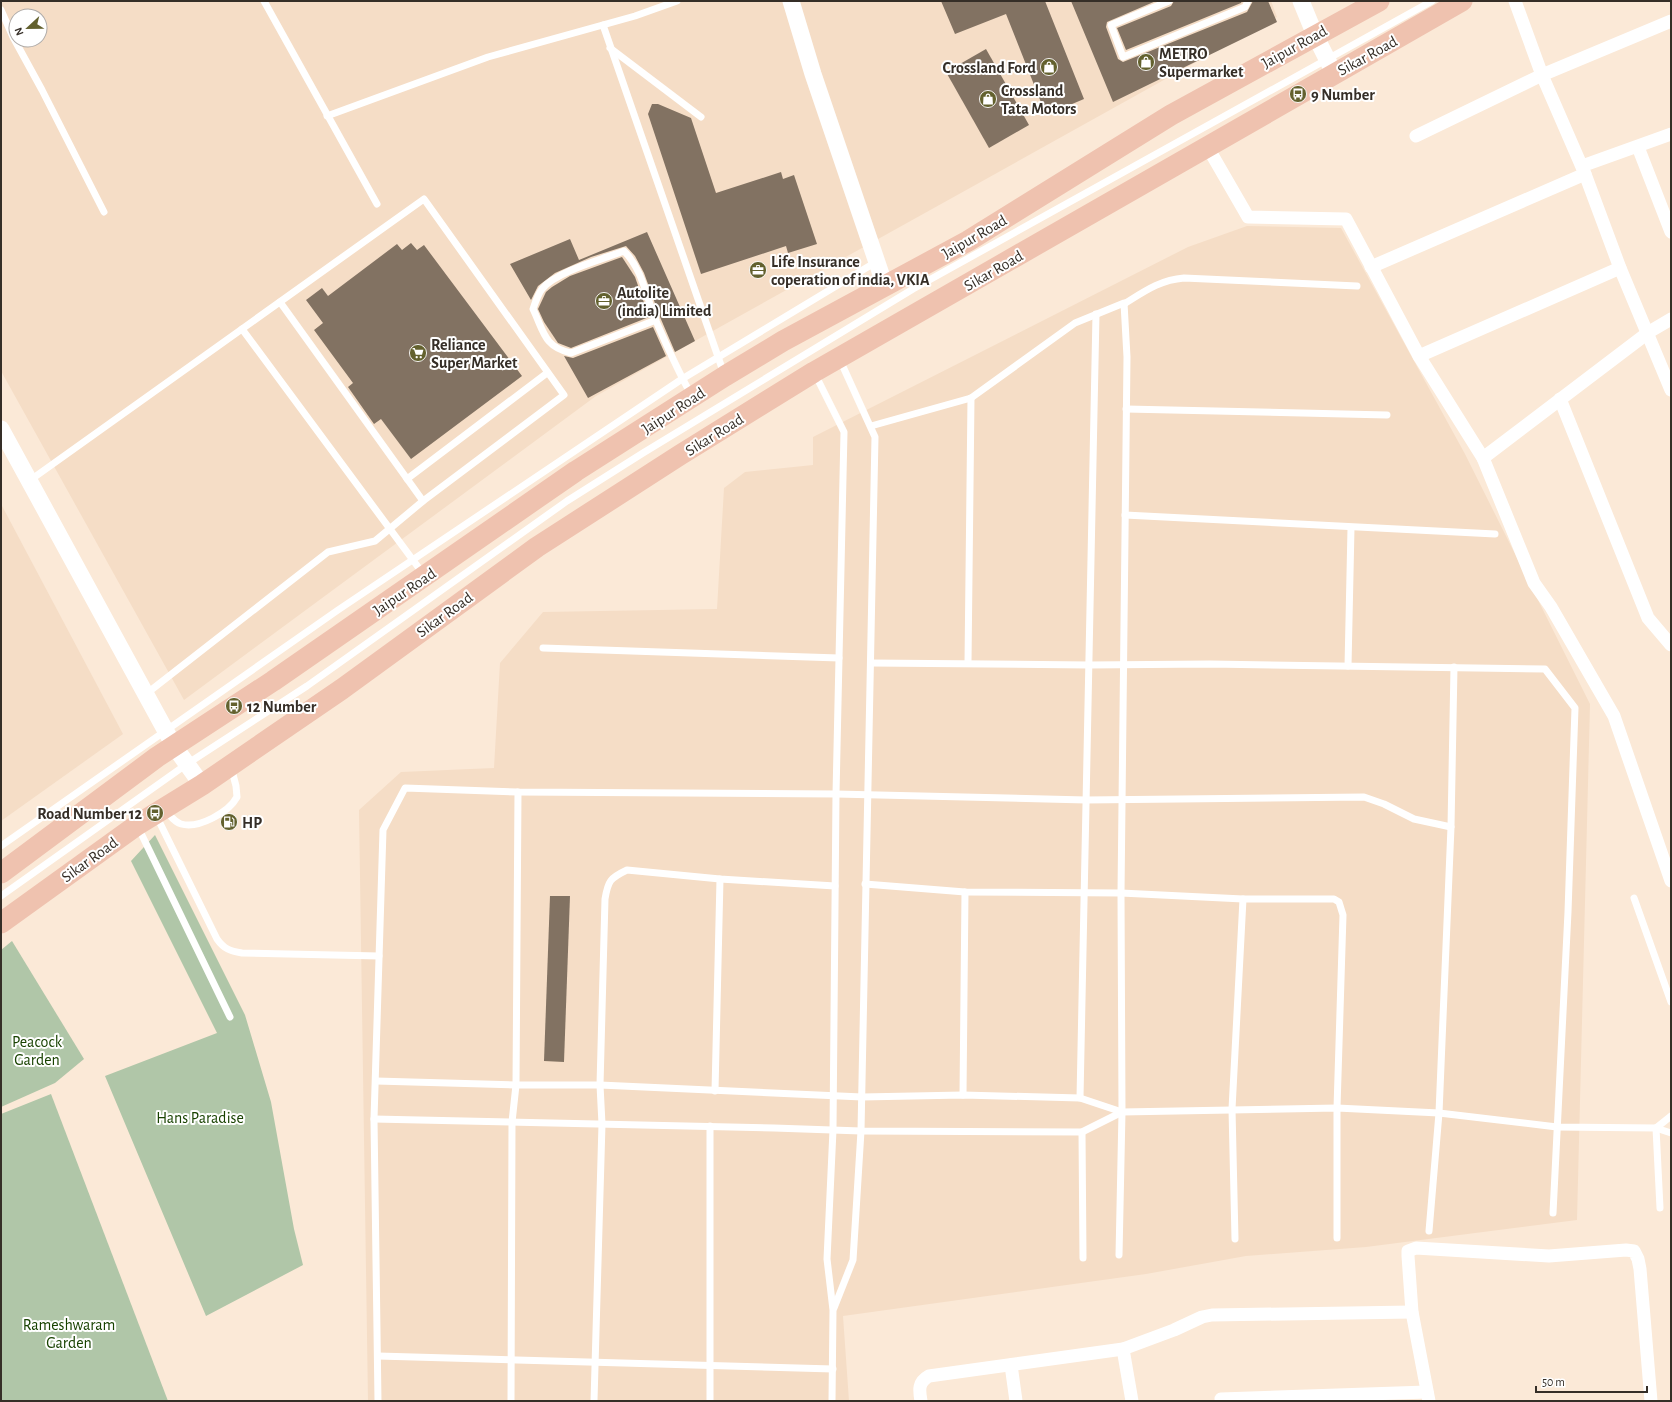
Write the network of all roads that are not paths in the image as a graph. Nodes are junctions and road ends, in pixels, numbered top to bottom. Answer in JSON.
{"nodes":[{"id":1,"x":264,"y":1,"type":"edge"},
{"id":2,"x":677,"y":1,"type":"edge"},
{"id":3,"x":792,"y":1,"type":"edge"},
{"id":4,"x":1168,"y":1,"type":"edge"},
{"id":5,"x":1248,"y":1,"type":"edge"},
{"id":6,"x":1301,"y":1,"type":"edge"},
{"id":7,"x":1379,"y":1,"type":"edge"},
{"id":8,"x":1432,"y":1,"type":"edge"},
{"id":9,"x":1462,"y":1,"type":"edge"},
{"id":10,"x":1515,"y":1,"type":"edge"},
{"id":11,"x":1,"y":10,"type":"edge"},
{"id":12,"x":1671,"y":21,"type":"edge"},
{"id":13,"x":603,"y":25,"type":"junction"},
{"id":14,"x":1315,"y":35,"type":"junction"},
{"id":15,"x":610,"y":48,"type":"junction"},
{"id":16,"x":1331,"y":66,"type":"junction"},
{"id":17,"x":1542,"y":75,"type":"junction"},
{"id":18,"x":327,"y":116,"type":"junction"},
{"id":19,"x":701,"y":117,"type":"dead end"},
{"id":20,"x":1671,"y":134,"type":"edge"},
{"id":21,"x":1416,"y":136,"type":"dead end"},
{"id":22,"x":1207,"y":146,"type":"junction"},
{"id":23,"x":1638,"y":147,"type":"junction"},
{"id":24,"x":1583,"y":170,"type":"junction"},
{"id":25,"x":377,"y":204,"type":"dead end"},
{"id":26,"x":104,"y":212,"type":"dead end"},
{"id":27,"x":1671,"y":232,"type":"edge"},
{"id":28,"x":876,"y":262,"type":"junction"},
{"id":29,"x":1371,"y":268,"type":"junction"},
{"id":30,"x":1620,"y":268,"type":"junction"},
{"id":31,"x":885,"y":286,"type":"junction"},
{"id":32,"x":1357,"y":286,"type":"dead end"},
{"id":33,"x":280,"y":302,"type":"junction"},
{"id":34,"x":1124,"y":304,"type":"junction"},
{"id":35,"x":1096,"y":314,"type":"junction"},
{"id":36,"x":1671,"y":319,"type":"edge"},
{"id":37,"x":656,"y":320,"type":"junction"},
{"id":38,"x":242,"y":329,"type":"junction"},
{"id":39,"x":1648,"y":332,"type":"junction"},
{"id":40,"x":717,"y":356,"type":"junction"},
{"id":41,"x":1419,"y":356,"type":"junction"},
{"id":42,"x":839,"y":359,"type":"junction"},
{"id":43,"x":814,"y":372,"type":"junction"},
{"id":44,"x":547,"y":373,"type":"junction"},
{"id":45,"x":725,"y":376,"type":"junction"},
{"id":46,"x":682,"y":379,"type":"junction"},
{"id":47,"x":1671,"y":390,"type":"edge"},
{"id":48,"x":692,"y":397,"type":"junction"},
{"id":49,"x":971,"y":398,"type":"junction"},
{"id":50,"x":1560,"y":399,"type":"junction"},
{"id":51,"x":1126,"y":409,"type":"junction"},
{"id":52,"x":1386,"y":415,"type":"dead end"},
{"id":53,"x":871,"y":426,"type":"junction"},
{"id":54,"x":1,"y":429,"type":"edge"},
{"id":55,"x":1483,"y":458,"type":"junction"},
{"id":56,"x":407,"y":480,"type":"junction"},
{"id":57,"x":29,"y":481,"type":"junction"},
{"id":58,"x":423,"y":501,"type":"junction"},
{"id":59,"x":1125,"y":515,"type":"junction"},
{"id":60,"x":1351,"y":528,"type":"junction"},
{"id":61,"x":390,"y":530,"type":"junction"},
{"id":62,"x":1495,"y":534,"type":"dead end"},
{"id":63,"x":419,"y":568,"type":"junction"},
{"id":64,"x":1671,"y":645,"type":"edge"},
{"id":65,"x":544,"y":648,"type":"dead end"},
{"id":66,"x":839,"y":658,"type":"junction"},
{"id":67,"x":871,"y":663,"type":"junction"},
{"id":68,"x":968,"y":663,"type":"junction"},
{"id":69,"x":1089,"y":665,"type":"junction"},
{"id":70,"x":1124,"y":665,"type":"junction"},
{"id":71,"x":1348,"y":666,"type":"junction"},
{"id":72,"x":1454,"y":668,"type":"junction"},
{"id":73,"x":146,"y":695,"type":"junction"},
{"id":74,"x":170,"y":738,"type":"junction"},
{"id":75,"x":187,"y":764,"type":"junction"},
{"id":76,"x":230,"y":765,"type":"junction"},
{"id":77,"x":202,"y":785,"type":"junction"},
{"id":78,"x":518,"y":792,"type":"junction"},
{"id":79,"x":836,"y":794,"type":"junction"},
{"id":80,"x":868,"y":795,"type":"junction"},
{"id":81,"x":1086,"y":800,"type":"junction"},
{"id":82,"x":1122,"y":801,"type":"junction"},
{"id":83,"x":159,"y":810,"type":"junction"},
{"id":84,"x":137,"y":825,"type":"junction"},
{"id":85,"x":1451,"y":827,"type":"junction"},
{"id":86,"x":1,"y":846,"type":"edge"},
{"id":87,"x":1667,"y":859,"type":"edge"},
{"id":88,"x":1,"y":873,"type":"edge"},
{"id":89,"x":720,"y":880,"type":"junction"},
{"id":90,"x":1671,"y":881,"type":"edge"},
{"id":91,"x":865,"y":884,"type":"junction"},
{"id":92,"x":835,"y":886,"type":"junction"},
{"id":93,"x":965,"y":892,"type":"junction"},
{"id":94,"x":1085,"y":892,"type":"junction"},
{"id":95,"x":1121,"y":893,"type":"junction"},
{"id":96,"x":1,"y":896,"type":"edge"},
{"id":97,"x":1634,"y":898,"type":"dead end"},
{"id":98,"x":1243,"y":899,"type":"junction"},
{"id":99,"x":1,"y":923,"type":"edge"},
{"id":100,"x":379,"y":956,"type":"junction"},
{"id":101,"x":1671,"y":1002,"type":"edge"},
{"id":102,"x":230,"y":1017,"type":"dead end"},
{"id":103,"x":376,"y":1081,"type":"junction"},
{"id":104,"x":600,"y":1085,"type":"junction"},
{"id":105,"x":516,"y":1086,"type":"junction"},
{"id":106,"x":714,"y":1091,"type":"junction"},
{"id":107,"x":963,"y":1095,"type":"junction"},
{"id":108,"x":834,"y":1096,"type":"junction"},
{"id":109,"x":862,"y":1097,"type":"junction"},
{"id":110,"x":1080,"y":1098,"type":"junction"},
{"id":111,"x":1337,"y":1108,"type":"junction"},
{"id":112,"x":1232,"y":1109,"type":"junction"},
{"id":113,"x":1122,"y":1112,"type":"junction"},
{"id":114,"x":1439,"y":1113,"type":"junction"},
{"id":115,"x":1671,"y":1116,"type":"edge"},
{"id":116,"x":374,"y":1119,"type":"junction"},
{"id":117,"x":512,"y":1122,"type":"junction"},
{"id":118,"x":602,"y":1124,"type":"junction"},
{"id":119,"x":710,"y":1126,"type":"junction"},
{"id":120,"x":1557,"y":1127,"type":"junction"},
{"id":121,"x":1656,"y":1128,"type":"junction"},
{"id":122,"x":833,"y":1130,"type":"junction"},
{"id":123,"x":861,"y":1132,"type":"junction"},
{"id":124,"x":1082,"y":1132,"type":"junction"},
{"id":125,"x":1671,"y":1133,"type":"edge"},
{"id":126,"x":1660,"y":1208,"type":"dead end"},
{"id":127,"x":1553,"y":1213,"type":"dead end"},
{"id":128,"x":1429,"y":1231,"type":"dead end"},
{"id":129,"x":1337,"y":1238,"type":"dead end"},
{"id":130,"x":1235,"y":1239,"type":"dead end"},
{"id":131,"x":1119,"y":1255,"type":"dead end"},
{"id":132,"x":1083,"y":1258,"type":"dead end"},
{"id":133,"x":833,"y":1310,"type":"junction"},
{"id":134,"x":1412,"y":1312,"type":"junction"},
{"id":135,"x":1123,"y":1349,"type":"junction"},
{"id":136,"x":378,"y":1356,"type":"junction"},
{"id":137,"x":511,"y":1360,"type":"junction"},
{"id":138,"x":595,"y":1362,"type":"junction"},
{"id":139,"x":1011,"y":1365,"type":"junction"},
{"id":140,"x":710,"y":1366,"type":"junction"},
{"id":141,"x":832,"y":1369,"type":"junction"},
{"id":142,"x":1428,"y":1397,"type":"edge"},
{"id":143,"x":1221,"y":1399,"type":"dead end"},
{"id":144,"x":378,"y":1401,"type":"edge"},
{"id":145,"x":511,"y":1401,"type":"edge"},
{"id":146,"x":594,"y":1401,"type":"edge"},
{"id":147,"x":710,"y":1401,"type":"edge"},
{"id":148,"x":832,"y":1401,"type":"edge"},
{"id":149,"x":921,"y":1401,"type":"edge"},
{"id":150,"x":1016,"y":1401,"type":"edge"},
{"id":151,"x":1132,"y":1401,"type":"edge"},
{"id":152,"x":1651,"y":1401,"type":"edge"}],
"edges":[{"from":1,"to":18,"type":"lane"},
{"from":2,"to":13,"type":"lane"},
{"from":3,"to":28,"type":"street"},
{"from":4,"to":5,"type":"lane"},
{"from":6,"to":14,"type":"street"},
{"from":7,"to":14,"type":"main road","name":"Jaipur Road"},
{"from":8,"to":16,"type":"lane"},
{"from":9,"to":16,"type":"main road","name":"Sikar Road"},
{"from":10,"to":17,"type":"street"},
{"from":11,"to":26,"type":"lane"},
{"from":12,"to":17,"type":"street"},
{"from":13,"to":15,"type":"lane"},
{"from":13,"to":18,"type":"lane"},
{"from":14,"to":16,"type":"street"},
{"from":14,"to":31,"type":"main road","name":"Jaipur Road"},
{"from":15,"to":19,"type":"lane"},
{"from":15,"to":40,"type":"lane"},
{"from":16,"to":22,"type":"main road","name":"Sikar Road"},
{"from":16,"to":75,"type":"lane"},
{"from":17,"to":21,"type":"street"},
{"from":17,"to":24,"type":"street"},
{"from":18,"to":25,"type":"lane"},
{"from":20,"to":23,"type":"street"},
{"from":22,"to":29,"type":"street"},
{"from":22,"to":42,"type":"main road","name":"Sikar Road"},
{"from":23,"to":24,"type":"street"},
{"from":23,"to":27,"type":"street"},
{"from":24,"to":29,"type":"street"},
{"from":24,"to":30,"type":"street"},
{"from":28,"to":31,"type":"street"},
{"from":28,"to":40,"type":"lane"},
{"from":29,"to":41,"type":"street"},
{"from":30,"to":39,"type":"street"},
{"from":30,"to":41,"type":"street"},
{"from":31,"to":45,"type":"main road","name":"Jaipur Road"},
{"from":32,"to":34,"type":"lane"},
{"from":33,"to":38,"type":"lane"},
{"from":33,"to":44,"type":"lane"},
{"from":33,"to":56,"type":"lane"},
{"from":34,"to":35,"type":"lane"},
{"from":34,"to":51,"type":"lane"},
{"from":35,"to":49,"type":"lane"},
{"from":35,"to":69,"type":"lane"},
{"from":36,"to":39,"type":"street"},
{"from":37,"to":37,"type":"lane"},
{"from":37,"to":46,"type":"lane"},
{"from":38,"to":57,"type":"lane"},
{"from":38,"to":61,"type":"lane"},
{"from":39,"to":47,"type":"street"},
{"from":39,"to":50,"type":"street"},
{"from":40,"to":45,"type":"lane"},
{"from":40,"to":46,"type":"lane"},
{"from":41,"to":55,"type":"street"},
{"from":42,"to":43,"type":"main road","name":"Sikar Road"},
{"from":42,"to":53,"type":"lane"},
{"from":43,"to":66,"type":"lane"},
{"from":43,"to":76,"type":"main road","name":"Sikar Road"},
{"from":44,"to":56,"type":"lane"},
{"from":44,"to":58,"type":"lane"},
{"from":45,"to":48,"type":"main road","name":"Jaipur Road"},
{"from":46,"to":48,"type":"lane"},
{"from":46,"to":63,"type":"lane"},
{"from":48,"to":63,"type":"main road","name":"Jaipur Road"},
{"from":49,"to":53,"type":"lane"},
{"from":49,"to":68,"type":"lane"},
{"from":50,"to":55,"type":"street"},
{"from":50,"to":64,"type":"street"},
{"from":51,"to":52,"type":"lane"},
{"from":51,"to":59,"type":"lane"},
{"from":53,"to":67,"type":"lane"},
{"from":54,"to":57,"type":"street"},
{"from":55,"to":87,"type":"street"},
{"from":56,"to":58,"type":"lane"},
{"from":57,"to":73,"type":"street"},
{"from":58,"to":61,"type":"lane"},
{"from":59,"to":60,"type":"lane"},
{"from":59,"to":70,"type":"lane"},
{"from":60,"to":62,"type":"lane"},
{"from":60,"to":71,"type":"lane"},
{"from":61,"to":63,"type":"lane"},
{"from":61,"to":73,"type":"lane"},
{"from":63,"to":74,"type":"main road","name":"Jaipur Road"},
{"from":65,"to":66,"type":"lane"},
{"from":66,"to":79,"type":"lane"},
{"from":67,"to":68,"type":"lane"},
{"from":67,"to":80,"type":"lane"},
{"from":68,"to":69,"type":"lane"},
{"from":69,"to":70,"type":"lane"},
{"from":69,"to":81,"type":"lane"},
{"from":70,"to":71,"type":"lane"},
{"from":70,"to":82,"type":"lane"},
{"from":71,"to":72,"type":"lane"},
{"from":72,"to":85,"type":"lane"},
{"from":72,"to":120,"type":"lane"},
{"from":73,"to":74,"type":"street"},
{"from":74,"to":75,"type":"street"},
{"from":74,"to":86,"type":"lane"},
{"from":74,"to":88,"type":"main road","name":"Jaipur Road"},
{"from":75,"to":77,"type":"street"},
{"from":75,"to":96,"type":"lane"},
{"from":76,"to":77,"type":"main road","name":"Sikar Road"},
{"from":76,"to":83,"type":"lane"},
{"from":77,"to":83,"type":"main road","name":"Sikar Road"},
{"from":78,"to":79,"type":"lane"},
{"from":78,"to":100,"type":"lane"},
{"from":78,"to":105,"type":"lane"},
{"from":79,"to":80,"type":"lane"},
{"from":79,"to":92,"type":"lane"},
{"from":80,"to":81,"type":"lane"},
{"from":80,"to":91,"type":"lane"},
{"from":81,"to":82,"type":"lane"},
{"from":81,"to":94,"type":"lane"},
{"from":82,"to":85,"type":"lane"},
{"from":82,"to":95,"type":"lane"},
{"from":83,"to":84,"type":"main road","name":"Sikar Road"},
{"from":83,"to":100,"type":"lane"},
{"from":84,"to":99,"type":"main road","name":"Sikar Road"},
{"from":84,"to":102,"type":"lane"},
{"from":85,"to":114,"type":"lane"},
{"from":87,"to":90,"type":"street"},
{"from":89,"to":92,"type":"lane"},
{"from":89,"to":104,"type":"lane"},
{"from":89,"to":106,"type":"lane"},
{"from":91,"to":93,"type":"lane"},
{"from":91,"to":109,"type":"lane"},
{"from":92,"to":108,"type":"lane"},
{"from":93,"to":94,"type":"lane"},
{"from":93,"to":107,"type":"lane"},
{"from":94,"to":95,"type":"lane"},
{"from":94,"to":110,"type":"lane"},
{"from":95,"to":98,"type":"lane"},
{"from":95,"to":113,"type":"lane"},
{"from":97,"to":101,"type":"lane"},
{"from":98,"to":111,"type":"lane"},
{"from":98,"to":112,"type":"lane"},
{"from":100,"to":103,"type":"lane"},
{"from":103,"to":105,"type":"lane"},
{"from":103,"to":116,"type":"lane"},
{"from":104,"to":105,"type":"lane"},
{"from":104,"to":106,"type":"lane"},
{"from":104,"to":118,"type":"lane"},
{"from":105,"to":117,"type":"lane"},
{"from":106,"to":108,"type":"lane"},
{"from":107,"to":109,"type":"lane"},
{"from":107,"to":110,"type":"lane"},
{"from":108,"to":109,"type":"lane"},
{"from":108,"to":122,"type":"lane"},
{"from":109,"to":123,"type":"lane"},
{"from":110,"to":113,"type":"lane"},
{"from":111,"to":112,"type":"lane"},
{"from":111,"to":114,"type":"lane"},
{"from":111,"to":129,"type":"lane"},
{"from":112,"to":113,"type":"lane"},
{"from":112,"to":130,"type":"lane"},
{"from":113,"to":124,"type":"lane"},
{"from":113,"to":131,"type":"lane"},
{"from":114,"to":120,"type":"lane"},
{"from":114,"to":128,"type":"lane"},
{"from":115,"to":121,"type":"lane"},
{"from":116,"to":117,"type":"lane"},
{"from":116,"to":136,"type":"lane"},
{"from":117,"to":118,"type":"lane"},
{"from":117,"to":137,"type":"lane"},
{"from":118,"to":119,"type":"lane"},
{"from":118,"to":138,"type":"lane"},
{"from":119,"to":122,"type":"lane"},
{"from":119,"to":140,"type":"lane"},
{"from":120,"to":121,"type":"lane"},
{"from":120,"to":127,"type":"lane"},
{"from":121,"to":125,"type":"lane"},
{"from":121,"to":126,"type":"lane"},
{"from":122,"to":123,"type":"lane"},
{"from":122,"to":133,"type":"lane"},
{"from":123,"to":124,"type":"lane"},
{"from":123,"to":133,"type":"lane"},
{"from":124,"to":132,"type":"lane"},
{"from":133,"to":141,"type":"lane"},
{"from":134,"to":135,"type":"street"},
{"from":134,"to":142,"type":"street"},
{"from":134,"to":152,"type":"street"},
{"from":135,"to":139,"type":"street"},
{"from":135,"to":151,"type":"street"},
{"from":136,"to":137,"type":"lane"},
{"from":136,"to":144,"type":"lane"},
{"from":137,"to":138,"type":"lane"},
{"from":137,"to":145,"type":"lane"},
{"from":138,"to":140,"type":"lane"},
{"from":138,"to":146,"type":"lane"},
{"from":139,"to":149,"type":"street"},
{"from":139,"to":150,"type":"street"},
{"from":140,"to":141,"type":"lane"},
{"from":140,"to":147,"type":"lane"},
{"from":141,"to":148,"type":"lane"},
{"from":142,"to":143,"type":"street"}]}
